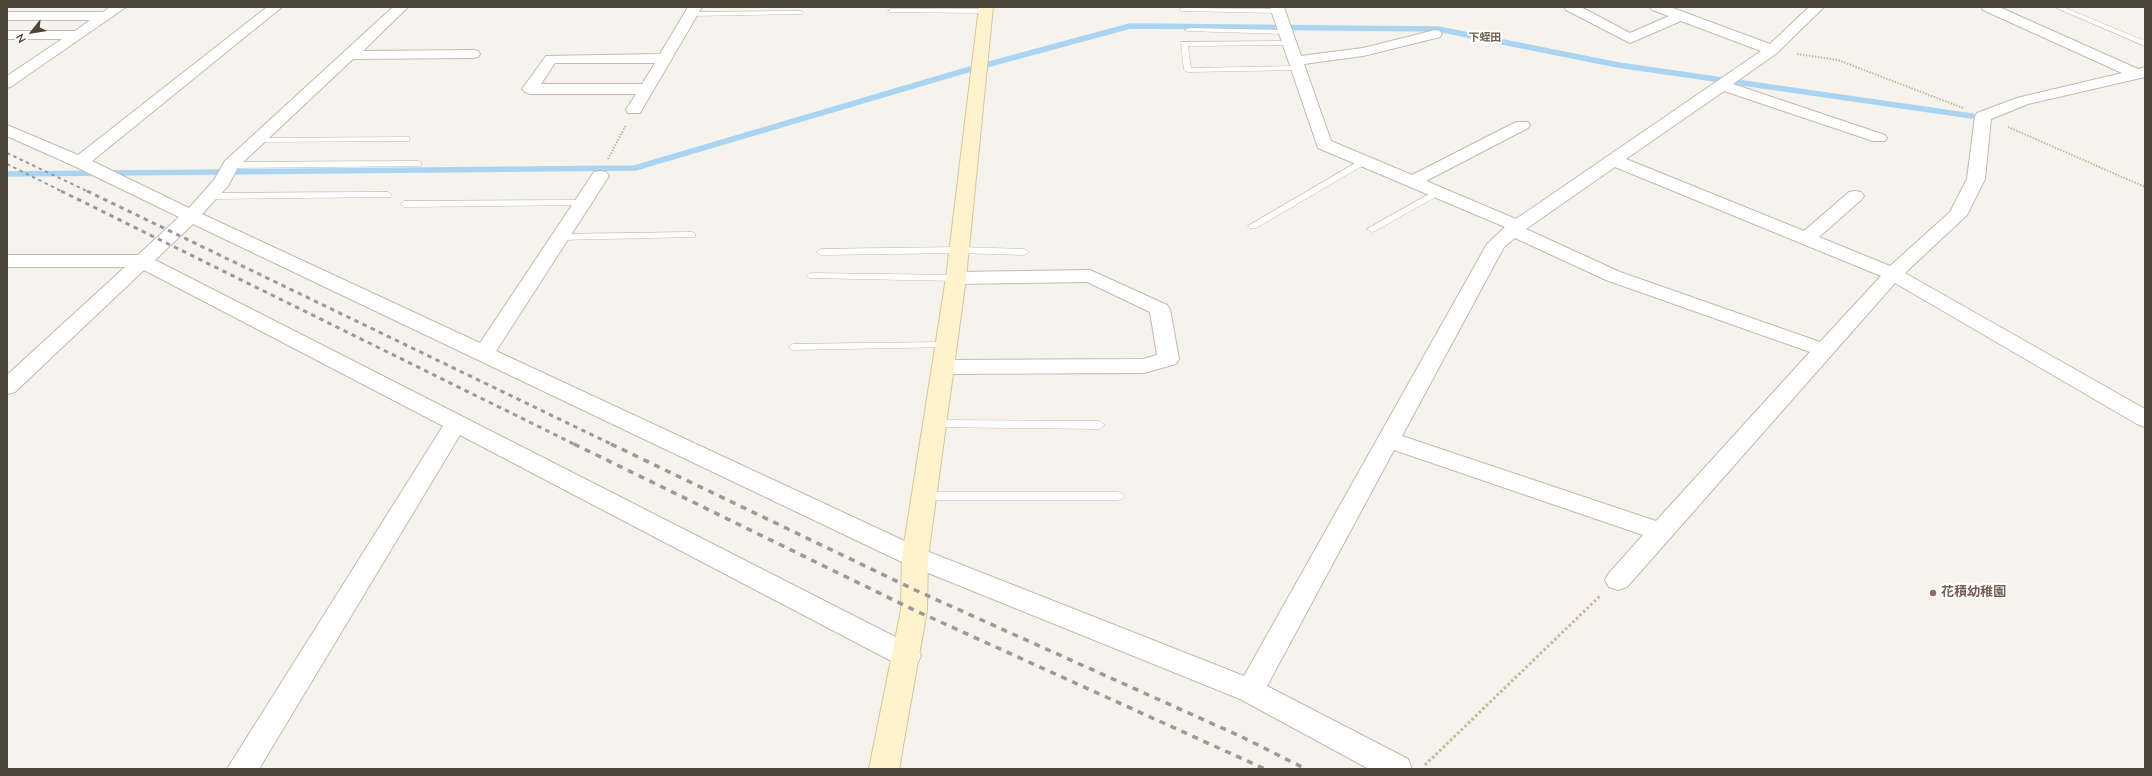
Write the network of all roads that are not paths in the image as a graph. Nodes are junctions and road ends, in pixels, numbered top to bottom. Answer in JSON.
{"nodes":[{"id":1,"x":119,"y":7,"type":"edge"},
{"id":2,"x":275,"y":7,"type":"edge"},
{"id":3,"x":401,"y":7,"type":"edge"},
{"id":4,"x":1571,"y":7,"type":"edge"},
{"id":5,"x":1657,"y":7,"type":"edge"},
{"id":6,"x":1818,"y":7,"type":"edge"},
{"id":7,"x":1988,"y":7,"type":"edge"},
{"id":8,"x":2057,"y":7,"type":"edge"},
{"id":9,"x":985,"y":9,"type":"edge"},
{"id":10,"x":1277,"y":9,"type":"edge"},
{"id":11,"x":1182,"y":10,"type":"dead end"},
{"id":12,"x":693,"y":11,"type":"edge"},
{"id":13,"x":891,"y":11,"type":"dead end"},
{"id":14,"x":801,"y":13,"type":"dead end"},
{"id":15,"x":7,"y":16,"type":"edge"},
{"id":16,"x":106,"y":16,"type":"junction"},
{"id":17,"x":1681,"y":16,"type":"junction"},
{"id":18,"x":1189,"y":30,"type":"dead end"},
{"id":19,"x":1435,"y":34,"type":"dead end"},
{"id":20,"x":7,"y":35,"type":"edge"},
{"id":21,"x":78,"y":35,"type":"junction"},
{"id":22,"x":1287,"y":37,"type":"junction"},
{"id":23,"x":2145,"y":44,"type":"edge"},
{"id":24,"x":1772,"y":50,"type":"junction"},
{"id":25,"x":473,"y":54,"type":"dead end"},
{"id":26,"x":350,"y":55,"type":"junction"},
{"id":27,"x":665,"y":58,"type":"junction"},
{"id":28,"x":1297,"y":64,"type":"junction"},
{"id":29,"x":2141,"y":73,"type":"edge"},
{"id":30,"x":7,"y":83,"type":"edge"},
{"id":31,"x":1722,"y":85,"type":"junction"},
{"id":32,"x":646,"y":89,"type":"junction"},
{"id":33,"x":634,"y":110,"type":"road end"},
{"id":34,"x":1522,"y":124,"type":"dead end"},
{"id":35,"x":7,"y":130,"type":"edge"},
{"id":36,"x":1879,"y":138,"type":"dead end"},
{"id":37,"x":406,"y":139,"type":"dead end"},
{"id":38,"x":258,"y":140,"type":"junction"},
{"id":39,"x":1613,"y":160,"type":"junction"},
{"id":40,"x":1364,"y":161,"type":"junction"},
{"id":41,"x":80,"y":162,"type":"junction"},
{"id":42,"x":418,"y":164,"type":"dead end"},
{"id":43,"x":232,"y":165,"type":"junction"},
{"id":44,"x":600,"y":176,"type":"road end"},
{"id":45,"x":1413,"y":181,"type":"junction"},
{"id":46,"x":1438,"y":192,"type":"junction"},
{"id":47,"x":388,"y":195,"type":"dead end"},
{"id":48,"x":209,"y":196,"type":"junction"},
{"id":49,"x":1855,"y":196,"type":"dead end"},
{"id":50,"x":582,"y":203,"type":"junction"},
{"id":51,"x":404,"y":204,"type":"dead end"},
{"id":52,"x":191,"y":216,"type":"junction"},
{"id":53,"x":1253,"y":226,"type":"dead end"},
{"id":54,"x":1516,"y":228,"type":"junction"},
{"id":55,"x":1372,"y":229,"type":"dead end"},
{"id":56,"x":692,"y":235,"type":"dead end"},
{"id":57,"x":560,"y":237,"type":"junction"},
{"id":58,"x":1806,"y":239,"type":"junction"},
{"id":59,"x":958,"y":250,"type":"junction"},
{"id":60,"x":821,"y":252,"type":"dead end"},
{"id":61,"x":1024,"y":252,"type":"dead end"},
{"id":62,"x":7,"y":261,"type":"edge"},
{"id":63,"x":142,"y":261,"type":"junction"},
{"id":64,"x":1892,"y":274,"type":"junction"},
{"id":65,"x":812,"y":276,"type":"dead end"},
{"id":66,"x":956,"y":278,"type":"junction"},
{"id":67,"x":946,"y":345,"type":"junction"},
{"id":68,"x":793,"y":347,"type":"dead end"},
{"id":69,"x":1824,"y":350,"type":"junction"},
{"id":70,"x":484,"y":353,"type":"junction"},
{"id":71,"x":943,"y":367,"type":"junction"},
{"id":72,"x":7,"y":387,"type":"edge"},
{"id":73,"x":2145,"y":419,"type":"edge"},
{"id":74,"x":456,"y":423,"type":"junction"},
{"id":75,"x":934,"y":424,"type":"junction"},
{"id":76,"x":1098,"y":425,"type":"dead end"},
{"id":77,"x":1388,"y":440,"type":"junction"},
{"id":78,"x":924,"y":496,"type":"junction"},
{"id":79,"x":1118,"y":496,"type":"dead end"},
{"id":80,"x":1661,"y":532,"type":"junction"},
{"id":81,"x":916,"y":557,"type":"junction"},
{"id":82,"x":1618,"y":580,"type":"road end"},
{"id":83,"x":907,"y":656,"type":"junction"},
{"id":84,"x":1250,"y":691,"type":"junction"},
{"id":85,"x":242,"y":769,"type":"edge"},
{"id":86,"x":884,"y":769,"type":"edge"},
{"id":87,"x":1397,"y":769,"type":"edge"}],
"edges":[{"from":1,"to":16,"type":"street"},
{"from":2,"to":41,"type":"street"},
{"from":3,"to":26,"type":"street"},
{"from":4,"to":17,"type":"street"},
{"from":5,"to":17,"type":"street"},
{"from":6,"to":24,"type":"street"},
{"from":7,"to":29,"type":"street"},
{"from":8,"to":23,"type":"lane"},
{"from":9,"to":13,"type":"lane"},
{"from":9,"to":59,"type":"street"},
{"from":10,"to":11,"type":"lane"},
{"from":10,"to":22,"type":"street"},
{"from":12,"to":14,"type":"lane"},
{"from":12,"to":27,"type":"street"},
{"from":15,"to":16,"type":"street"},
{"from":16,"to":21,"type":"street"},
{"from":17,"to":24,"type":"street"},
{"from":18,"to":22,"type":"lane"},
{"from":19,"to":28,"type":"street"},
{"from":20,"to":21,"type":"street"},
{"from":21,"to":30,"type":"street"},
{"from":22,"to":28,"type":"street"},
{"from":22,"to":28,"type":"lane"},
{"from":24,"to":31,"type":"street"},
{"from":25,"to":26,"type":"street"},
{"from":26,"to":38,"type":"street"},
{"from":27,"to":32,"type":"street"},
{"from":27,"to":32,"type":"street"},
{"from":28,"to":40,"type":"street"},
{"from":29,"to":64,"type":"street"},
{"from":31,"to":36,"type":"street"},
{"from":31,"to":39,"type":"street"},
{"from":32,"to":33,"type":"street"},
{"from":34,"to":45,"type":"street"},
{"from":35,"to":41,"type":"street"},
{"from":37,"to":38,"type":"lane"},
{"from":38,"to":43,"type":"street"},
{"from":39,"to":54,"type":"street"},
{"from":39,"to":58,"type":"street"},
{"from":40,"to":45,"type":"street"},
{"from":40,"to":53,"type":"lane"},
{"from":41,"to":52,"type":"street"},
{"from":42,"to":43,"type":"lane"},
{"from":43,"to":48,"type":"street"},
{"from":44,"to":50,"type":"street"},
{"from":45,"to":46,"type":"street"},
{"from":46,"to":54,"type":"street"},
{"from":46,"to":55,"type":"lane"},
{"from":47,"to":48,"type":"lane"},
{"from":48,"to":52,"type":"street"},
{"from":49,"to":58,"type":"street"},
{"from":50,"to":51,"type":"lane"},
{"from":50,"to":57,"type":"street"},
{"from":52,"to":63,"type":"street"},
{"from":52,"to":70,"type":"street"},
{"from":54,"to":69,"type":"street"},
{"from":54,"to":77,"type":"street"},
{"from":56,"to":57,"type":"lane"},
{"from":57,"to":70,"type":"street"},
{"from":58,"to":64,"type":"street"},
{"from":59,"to":60,"type":"lane"},
{"from":59,"to":61,"type":"lane"},
{"from":59,"to":66,"type":"street"},
{"from":62,"to":63,"type":"street"},
{"from":63,"to":72,"type":"street"},
{"from":63,"to":74,"type":"street"},
{"from":64,"to":69,"type":"street"},
{"from":64,"to":73,"type":"street"},
{"from":65,"to":66,"type":"lane"},
{"from":66,"to":67,"type":"street"},
{"from":66,"to":71,"type":"street"},
{"from":67,"to":68,"type":"lane"},
{"from":67,"to":71,"type":"street"},
{"from":69,"to":80,"type":"street"},
{"from":70,"to":81,"type":"street"},
{"from":71,"to":75,"type":"street"},
{"from":74,"to":83,"type":"street"},
{"from":74,"to":85,"type":"street"},
{"from":75,"to":76,"type":"lane"},
{"from":75,"to":78,"type":"street"},
{"from":77,"to":80,"type":"street"},
{"from":77,"to":84,"type":"street"},
{"from":78,"to":79,"type":"lane"},
{"from":78,"to":81,"type":"street"},
{"from":80,"to":82,"type":"street"},
{"from":81,"to":83,"type":"street"},
{"from":81,"to":84,"type":"street"},
{"from":83,"to":86,"type":"street"},
{"from":84,"to":87,"type":"street"}]}
